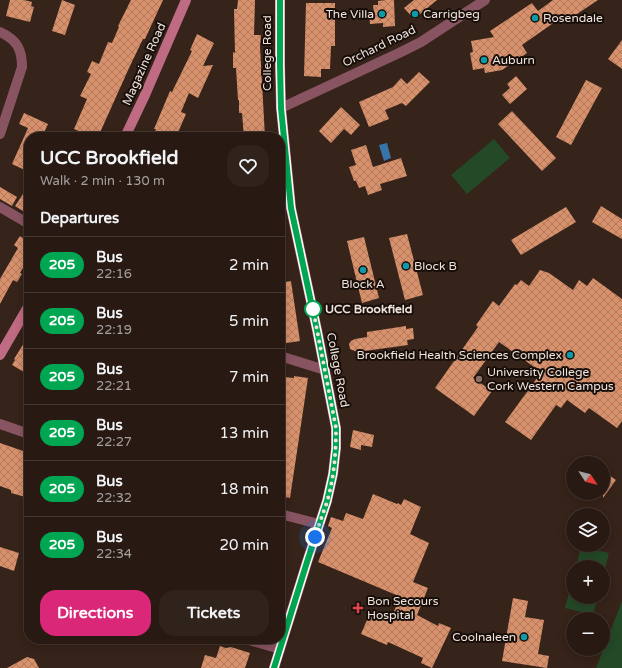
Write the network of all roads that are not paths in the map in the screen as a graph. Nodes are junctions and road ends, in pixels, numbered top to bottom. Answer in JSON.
{"nodes":[{"id":1,"x":186,"y":0,"type":"edge"},
{"id":2,"x":280,"y":0,"type":"edge"},
{"id":3,"x":484,"y":0,"type":"edge"},
{"id":4,"x":0,"y":32,"type":"edge"},
{"id":5,"x":281,"y":108,"type":"junction"},
{"id":6,"x":127,"y":132,"type":"edge"},
{"id":7,"x":283,"y":132,"type":"edge"},
{"id":8,"x":0,"y":134,"type":"edge"},
{"id":9,"x":285,"y":148,"type":"edge"},
{"id":10,"x":0,"y":207,"type":"edge"},
{"id":11,"x":24,"y":221,"type":"edge"},
{"id":12,"x":24,"y":314,"type":"edge"},
{"id":13,"x":0,"y":355,"type":"edge"},
{"id":14,"x":285,"y":358,"type":"edge"},
{"id":15,"x":325,"y":370,"type":"junction"},
{"id":16,"x":0,"y":424,"type":"edge"},
{"id":17,"x":24,"y":432,"type":"edge"},
{"id":18,"x":285,"y":515,"type":"edge"},
{"id":19,"x":319,"y":524,"type":"junction"},
{"id":20,"x":285,"y":633,"type":"edge"},
{"id":21,"x":263,"y":644,"type":"edge"},
{"id":22,"x":282,"y":644,"type":"edge"},
{"id":23,"x":280,"y":649,"type":"junction"},
{"id":24,"x":274,"y":668,"type":"edge"}],
"edges":[{"from":1,"to":6,"type":"street","name":"Magazine Road"},
{"from":2,"to":5,"type":"street","name":"College Road"},
{"from":3,"to":5,"type":"street","name":"Orchard Road"},
{"from":4,"to":8,"type":"street"},
{"from":5,"to":7,"type":"street","name":"College Road"},
{"from":9,"to":15,"type":"street","name":"College Road"},
{"from":10,"to":11,"type":"street"},
{"from":12,"to":13,"type":"street"},
{"from":14,"to":15,"type":"street"},
{"from":15,"to":19,"type":"street","name":"College Road"},
{"from":16,"to":17,"type":"street"},
{"from":18,"to":19,"type":"street"},
{"from":19,"to":20,"type":"street","name":"College Road"},
{"from":21,"to":23,"type":"street"},
{"from":22,"to":23,"type":"street","name":"College Road"},
{"from":23,"to":24,"type":"street","name":"College Road"}]}
